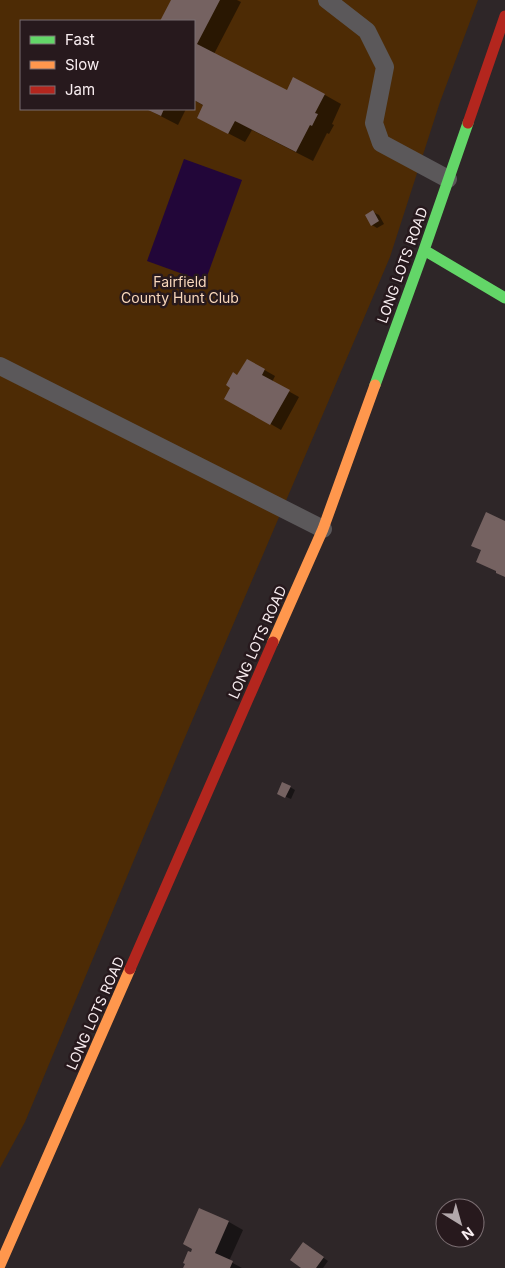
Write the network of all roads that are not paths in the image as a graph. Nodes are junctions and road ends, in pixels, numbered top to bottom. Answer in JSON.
{"nodes":[{"id":1,"x":327,"y":0,"type":"edge"},
{"id":2,"x":505,"y":16,"type":"edge"},
{"id":3,"x":448,"y":179,"type":"junction"},
{"id":4,"x":424,"y":250,"type":"junction"},
{"id":5,"x":505,"y":298,"type":"edge"},
{"id":6,"x":0,"y":366,"type":"edge"},
{"id":7,"x":323,"y":529,"type":"junction"},
{"id":8,"x":0,"y":1265,"type":"edge"}],
"edges":[{"from":1,"to":3,"type":"lane"},
{"from":2,"to":3,"type":"main road","name":"LONG LOTS ROAD"},
{"from":3,"to":4,"type":"main road","name":"LONG LOTS ROAD"},
{"from":4,"to":5,"type":"main road"},
{"from":4,"to":7,"type":"main road","name":"LONG LOTS ROAD"},
{"from":6,"to":7,"type":"lane"},
{"from":7,"to":8,"type":"main road","name":"LONG LOTS ROAD"}]}
